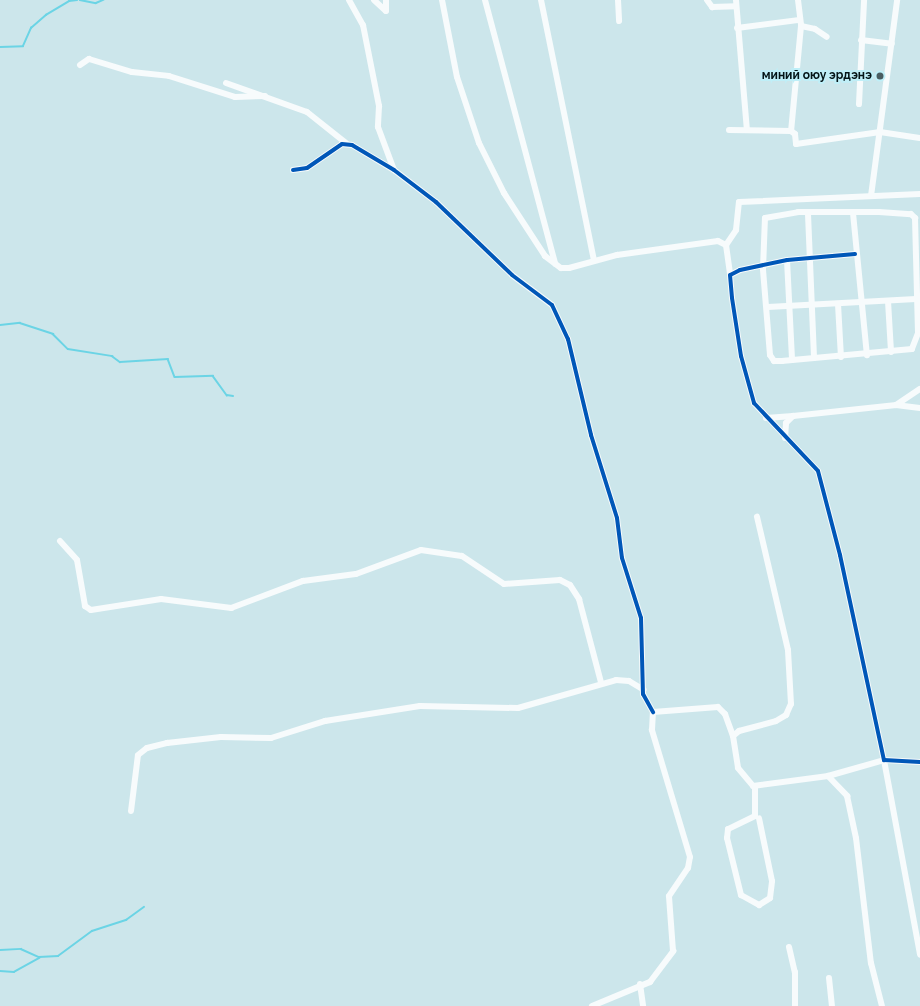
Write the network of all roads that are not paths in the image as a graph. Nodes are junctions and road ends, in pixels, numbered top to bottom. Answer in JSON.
{"nodes":[{"id":1,"x":349,"y":0,"type":"edge"},
{"id":2,"x":374,"y":0,"type":"edge"},
{"id":3,"x":386,"y":0,"type":"edge"},
{"id":4,"x":442,"y":0,"type":"edge"},
{"id":5,"x":485,"y":0,"type":"edge"},
{"id":6,"x":541,"y":0,"type":"edge"},
{"id":7,"x":618,"y":0,"type":"edge"},
{"id":8,"x":707,"y":0,"type":"edge"},
{"id":9,"x":798,"y":0,"type":"edge"},
{"id":10,"x":864,"y":0,"type":"edge"},
{"id":11,"x":897,"y":0,"type":"edge"},
{"id":12,"x":736,"y":3,"type":"edge"},
{"id":13,"x":619,"y":21,"type":"dead end"},
{"id":14,"x":800,"y":23,"type":"junction"},
{"id":15,"x":737,"y":28,"type":"junction"},
{"id":16,"x":827,"y":37,"type":"dead end"},
{"id":17,"x":861,"y":40,"type":"junction"},
{"id":18,"x":892,"y":44,"type":"junction"},
{"id":19,"x":80,"y":65,"type":"dead end"},
{"id":20,"x":226,"y":83,"type":"dead end"},
{"id":21,"x":265,"y":96,"type":"junction"},
{"id":22,"x":859,"y":104,"type":"dead end"},
{"id":23,"x":729,"y":130,"type":"dead end"},
{"id":24,"x":747,"y":130,"type":"junction"},
{"id":25,"x":791,"y":131,"type":"junction"},
{"id":26,"x":880,"y":132,"type":"junction"},
{"id":27,"x":920,"y":138,"type":"edge"},
{"id":28,"x":346,"y":143,"type":"junction"},
{"id":29,"x":293,"y":170,"type":"dead end"},
{"id":30,"x":394,"y":170,"type":"junction"},
{"id":31,"x":920,"y":194,"type":"edge"},
{"id":32,"x":870,"y":196,"type":"junction"},
{"id":33,"x":853,"y":213,"type":"junction"},
{"id":34,"x":808,"y":214,"type":"junction"},
{"id":35,"x":726,"y":245,"type":"junction"},
{"id":36,"x":855,"y":254,"type":"junction"},
{"id":37,"x":808,"y":258,"type":"junction"},
{"id":38,"x":787,"y":260,"type":"junction"},
{"id":39,"x":594,"y":261,"type":"junction"},
{"id":40,"x":555,"y":264,"type":"junction"},
{"id":41,"x":763,"y":264,"type":"junction"},
{"id":42,"x":730,"y":275,"type":"junction"},
{"id":43,"x":916,"y":299,"type":"junction"},
{"id":44,"x":888,"y":301,"type":"junction"},
{"id":45,"x":862,"y":303,"type":"junction"},
{"id":46,"x":812,"y":304,"type":"junction"},
{"id":47,"x":838,"y":304,"type":"junction"},
{"id":48,"x":768,"y":306,"type":"junction"},
{"id":49,"x":789,"y":306,"type":"junction"},
{"id":50,"x":891,"y":352,"type":"junction"},
{"id":51,"x":867,"y":355,"type":"junction"},
{"id":52,"x":841,"y":357,"type":"junction"},
{"id":53,"x":814,"y":358,"type":"junction"},
{"id":54,"x":792,"y":360,"type":"junction"},
{"id":55,"x":920,"y":389,"type":"edge"},
{"id":56,"x":896,"y":405,"type":"junction"},
{"id":57,"x":920,"y":408,"type":"edge"},
{"id":58,"x":793,"y":416,"type":"junction"},
{"id":59,"x":766,"y":418,"type":"junction"},
{"id":60,"x":785,"y":438,"type":"junction"},
{"id":61,"x":757,"y":517,"type":"dead end"},
{"id":62,"x":60,"y":541,"type":"dead end"},
{"id":63,"x":601,"y":682,"type":"junction"},
{"id":64,"x":644,"y":690,"type":"junction"},
{"id":65,"x":654,"y":712,"type":"junction"},
{"id":66,"x":733,"y":736,"type":"junction"},
{"id":67,"x":884,"y":760,"type":"junction"},
{"id":68,"x":920,"y":762,"type":"edge"},
{"id":69,"x":828,"y":776,"type":"junction"},
{"id":70,"x":755,"y":786,"type":"junction"},
{"id":71,"x":131,"y":811,"type":"dead end"},
{"id":72,"x":759,"y":818,"type":"dead end"},
{"id":73,"x":789,"y":947,"type":"dead end"},
{"id":74,"x":920,"y":955,"type":"edge"},
{"id":75,"x":829,"y":978,"type":"dead end"},
{"id":76,"x":640,"y":984,"type":"junction"},
{"id":77,"x":592,"y":1006,"type":"edge"},
{"id":78,"x":643,"y":1006,"type":"edge"},
{"id":79,"x":795,"y":1006,"type":"edge"},
{"id":80,"x":832,"y":1006,"type":"edge"},
{"id":81,"x":882,"y":1006,"type":"edge"}],
"edges":[{"from":1,"to":30,"type":"street"},
{"from":2,"to":3,"type":"street"},
{"from":4,"to":40,"type":"street"},
{"from":5,"to":40,"type":"street"},
{"from":6,"to":39,"type":"street"},
{"from":7,"to":13,"type":"street"},
{"from":8,"to":12,"type":"street"},
{"from":9,"to":14,"type":"street"},
{"from":10,"to":17,"type":"street"},
{"from":11,"to":18,"type":"street"},
{"from":12,"to":15,"type":"street"},
{"from":14,"to":15,"type":"street"},
{"from":14,"to":16,"type":"street"},
{"from":14,"to":25,"type":"street"},
{"from":15,"to":24,"type":"street"},
{"from":17,"to":18,"type":"street"},
{"from":17,"to":22,"type":"street"},
{"from":18,"to":26,"type":"street"},
{"from":19,"to":21,"type":"street"},
{"from":20,"to":21,"type":"street"},
{"from":21,"to":28,"type":"street"},
{"from":23,"to":24,"type":"street"},
{"from":24,"to":25,"type":"street"},
{"from":25,"to":26,"type":"street"},
{"from":26,"to":27,"type":"street"},
{"from":26,"to":32,"type":"street"},
{"from":28,"to":29,"type":"street"},
{"from":28,"to":30,"type":"street"},
{"from":30,"to":64,"type":"street"},
{"from":31,"to":32,"type":"street"},
{"from":32,"to":35,"type":"street"},
{"from":33,"to":34,"type":"street"},
{"from":33,"to":36,"type":"street"},
{"from":33,"to":43,"type":"street"},
{"from":34,"to":37,"type":"street"},
{"from":34,"to":41,"type":"street"},
{"from":35,"to":39,"type":"street"},
{"from":35,"to":42,"type":"street"},
{"from":36,"to":37,"type":"street"},
{"from":36,"to":45,"type":"street"},
{"from":37,"to":38,"type":"street"},
{"from":37,"to":46,"type":"street"},
{"from":38,"to":41,"type":"street"},
{"from":38,"to":49,"type":"street"},
{"from":39,"to":40,"type":"street"},
{"from":41,"to":42,"type":"street"},
{"from":41,"to":48,"type":"street"},
{"from":42,"to":59,"type":"street"},
{"from":43,"to":44,"type":"street"},
{"from":43,"to":50,"type":"street"},
{"from":44,"to":45,"type":"street"},
{"from":44,"to":50,"type":"street"},
{"from":45,"to":47,"type":"street"},
{"from":45,"to":51,"type":"street"},
{"from":46,"to":47,"type":"street"},
{"from":46,"to":49,"type":"street"},
{"from":46,"to":53,"type":"street"},
{"from":47,"to":52,"type":"street"},
{"from":48,"to":49,"type":"street"},
{"from":48,"to":54,"type":"street"},
{"from":49,"to":54,"type":"street"},
{"from":50,"to":51,"type":"street"},
{"from":51,"to":52,"type":"street"},
{"from":52,"to":53,"type":"street"},
{"from":53,"to":54,"type":"street"},
{"from":55,"to":56,"type":"street"},
{"from":56,"to":57,"type":"street"},
{"from":56,"to":58,"type":"street"},
{"from":58,"to":59,"type":"street"},
{"from":58,"to":60,"type":"street"},
{"from":59,"to":60,"type":"street"},
{"from":60,"to":67,"type":"street"},
{"from":61,"to":66,"type":"street"},
{"from":62,"to":63,"type":"street"},
{"from":63,"to":64,"type":"street"},
{"from":63,"to":71,"type":"street"},
{"from":64,"to":65,"type":"street"},
{"from":65,"to":66,"type":"street"},
{"from":65,"to":76,"type":"street"},
{"from":66,"to":70,"type":"street"},
{"from":67,"to":68,"type":"street"},
{"from":67,"to":69,"type":"street"},
{"from":67,"to":74,"type":"street"},
{"from":69,"to":70,"type":"street"},
{"from":69,"to":81,"type":"street"},
{"from":70,"to":72,"type":"street"},
{"from":73,"to":79,"type":"street"},
{"from":75,"to":80,"type":"street"},
{"from":76,"to":77,"type":"street"},
{"from":76,"to":78,"type":"street"}]}
